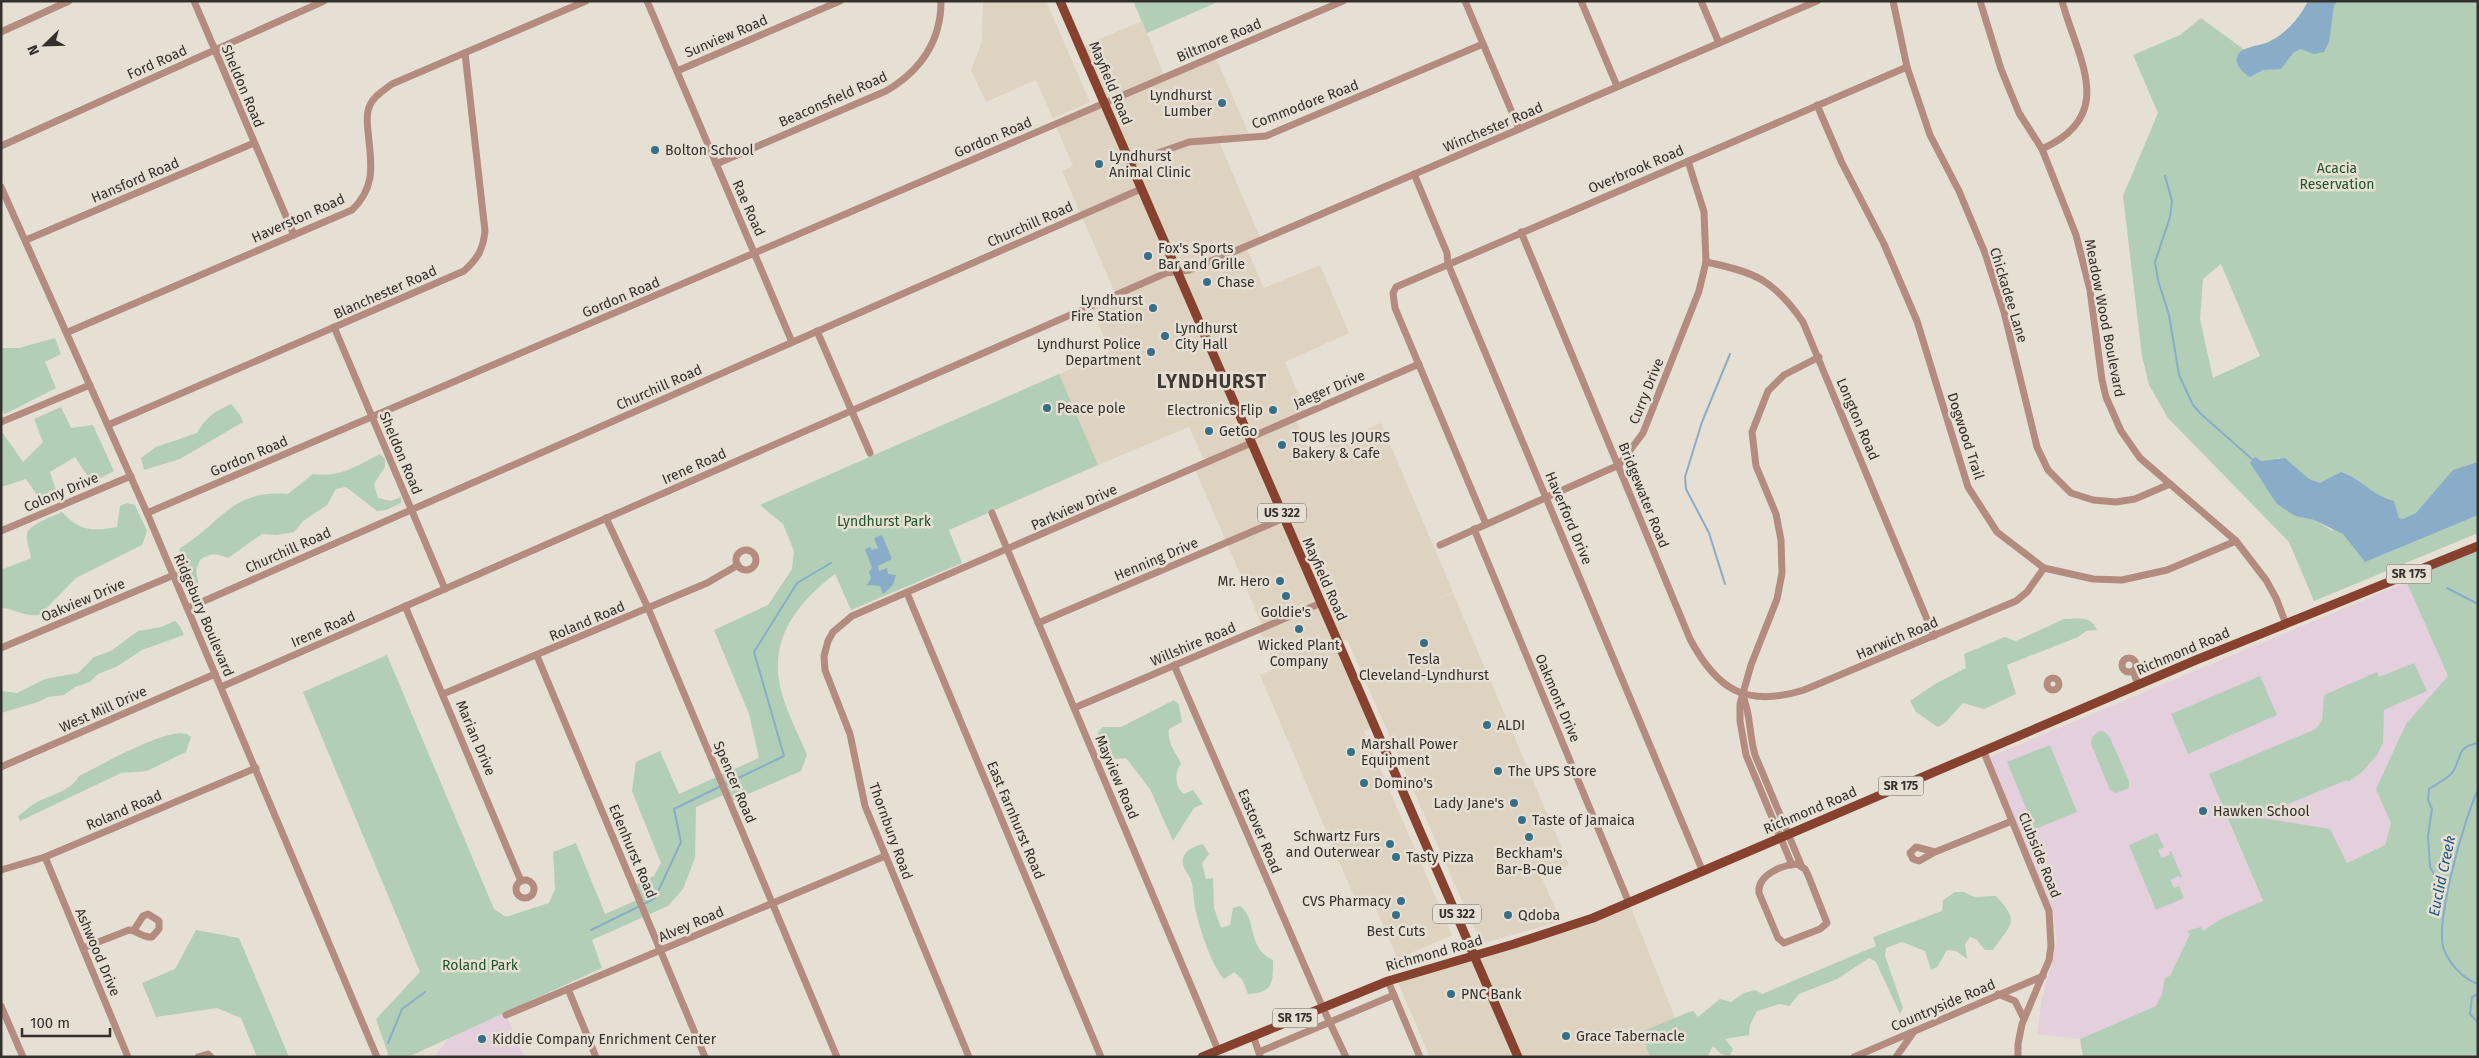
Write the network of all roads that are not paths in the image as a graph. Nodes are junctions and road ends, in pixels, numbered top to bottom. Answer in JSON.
{"nodes":[{"id":1,"x":69,"y":1,"type":"edge"},
{"id":2,"x":194,"y":1,"type":"edge"},
{"id":3,"x":324,"y":1,"type":"edge"},
{"id":4,"x":586,"y":1,"type":"edge"},
{"id":5,"x":646,"y":1,"type":"edge"},
{"id":6,"x":840,"y":1,"type":"edge"},
{"id":7,"x":941,"y":1,"type":"edge"},
{"id":8,"x":1060,"y":1,"type":"edge"},
{"id":9,"x":1343,"y":1,"type":"edge"},
{"id":10,"x":1465,"y":1,"type":"edge"},
{"id":11,"x":1581,"y":1,"type":"edge"},
{"id":12,"x":1701,"y":1,"type":"edge"},
{"id":13,"x":1817,"y":1,"type":"edge"},
{"id":14,"x":1893,"y":1,"type":"edge"},
{"id":15,"x":1980,"y":1,"type":"edge"},
{"id":16,"x":2062,"y":1,"type":"edge"},
{"id":17,"x":1808,"y":3,"type":"edge"},
{"id":18,"x":1,"y":32,"type":"edge"},
{"id":19,"x":1719,"y":43,"type":"junction"},
{"id":20,"x":1483,"y":44,"type":"junction"},
{"id":21,"x":215,"y":50,"type":"junction"},
{"id":22,"x":465,"y":53,"type":"junction"},
{"id":23,"x":1907,"y":67,"type":"junction"},
{"id":24,"x":677,"y":71,"type":"junction"},
{"id":25,"x":1618,"y":86,"type":"junction"},
{"id":26,"x":1104,"y":103,"type":"junction"},
{"id":27,"x":1817,"y":105,"type":"junction"},
{"id":28,"x":1519,"y":129,"type":"junction"},
{"id":29,"x":254,"y":143,"type":"junction"},
{"id":30,"x":1,"y":146,"type":"edge"},
{"id":31,"x":2042,"y":149,"type":"junction"},
{"id":32,"x":1688,"y":161,"type":"junction"},
{"id":33,"x":716,"y":164,"type":"junction"},
{"id":34,"x":1130,"y":164,"type":"junction"},
{"id":35,"x":1414,"y":174,"type":"junction"},
{"id":36,"x":1,"y":187,"type":"edge"},
{"id":37,"x":1141,"y":189,"type":"junction"},
{"id":38,"x":1521,"y":232,"type":"junction"},
{"id":39,"x":294,"y":234,"type":"junction"},
{"id":40,"x":26,"y":240,"type":"junction"},
{"id":41,"x":755,"y":253,"type":"junction"},
{"id":42,"x":1706,"y":262,"type":"junction"},
{"id":43,"x":1448,"y":264,"type":"junction"},
{"id":44,"x":1177,"y":272,"type":"junction"},
{"id":45,"x":334,"y":327,"type":"junction"},
{"id":46,"x":817,"y":331,"type":"junction"},
{"id":47,"x":68,"y":332,"type":"junction"},
{"id":48,"x":792,"y":342,"type":"junction"},
{"id":49,"x":1819,"y":357,"type":"junction"},
{"id":50,"x":1419,"y":364,"type":"junction"},
{"id":51,"x":90,"y":385,"type":"junction"},
{"id":52,"x":852,"y":411,"type":"junction"},
{"id":53,"x":372,"y":417,"type":"junction"},
{"id":54,"x":1,"y":422,"type":"edge"},
{"id":55,"x":108,"y":426,"type":"junction"},
{"id":56,"x":1250,"y":441,"type":"junction"},
{"id":57,"x":870,"y":453,"type":"dead end"},
{"id":58,"x":1619,"y":465,"type":"junction"},
{"id":59,"x":131,"y":476,"type":"junction"},
{"id":60,"x":2170,"y":484,"type":"junction"},
{"id":61,"x":1548,"y":498,"type":"junction"},
{"id":62,"x":412,"y":509,"type":"junction"},
{"id":63,"x":147,"y":513,"type":"junction"},
{"id":64,"x":992,"y":513,"type":"dead end"},
{"id":65,"x":606,"y":518,"type":"junction"},
{"id":66,"x":1284,"y":518,"type":"junction"},
{"id":67,"x":1486,"y":524,"type":"junction"},
{"id":68,"x":1474,"y":529,"type":"junction"},
{"id":69,"x":1,"y":532,"type":"edge"},
{"id":70,"x":2236,"y":541,"type":"junction"},
{"id":71,"x":1440,"y":545,"type":"dead end"},
{"id":72,"x":2478,"y":546,"type":"edge"},
{"id":73,"x":1008,"y":550,"type":"junction"},
{"id":74,"x":738,"y":565,"type":"dead end"},
{"id":75,"x":2044,"y":568,"type":"junction"},
{"id":76,"x":174,"y":575,"type":"junction"},
{"id":77,"x":445,"y":589,"type":"junction"},
{"id":78,"x":907,"y":592,"type":"junction"},
{"id":79,"x":1321,"y":603,"type":"junction"},
{"id":80,"x":406,"y":606,"type":"junction"},
{"id":81,"x":188,"y":608,"type":"junction"},
{"id":82,"x":648,"y":608,"type":"junction"},
{"id":83,"x":1038,"y":623,"type":"junction"},
{"id":84,"x":2286,"y":624,"type":"junction"},
{"id":85,"x":1934,"y":636,"type":"junction"},
{"id":86,"x":1,"y":648,"type":"edge"},
{"id":87,"x":537,"y":656,"type":"junction"},
{"id":88,"x":1174,"y":665,"type":"junction"},
{"id":89,"x":2133,"y":671,"type":"dead end"},
{"id":90,"x":215,"y":674,"type":"junction"},
{"id":91,"x":2138,"y":684,"type":"junction"},
{"id":92,"x":221,"y":687,"type":"junction"},
{"id":93,"x":444,"y":694,"type":"junction"},
{"id":94,"x":1743,"y":696,"type":"junction"},
{"id":95,"x":1074,"y":708,"type":"junction"},
{"id":96,"x":1983,"y":750,"type":"junction"},
{"id":97,"x":1,"y":767,"type":"edge"},
{"id":98,"x":256,"y":768,"type":"junction"},
{"id":99,"x":2012,"y":821,"type":"junction"},
{"id":100,"x":1784,"y":836,"type":"junction"},
{"id":101,"x":1934,"y":852,"type":"dead end"},
{"id":102,"x":45,"y":856,"type":"junction"},
{"id":103,"x":885,"y":856,"type":"junction"},
{"id":104,"x":1792,"y":865,"type":"junction"},
{"id":105,"x":1802,"y":866,"type":"junction"},
{"id":106,"x":1,"y":870,"type":"edge"},
{"id":107,"x":1703,"y":872,"type":"junction"},
{"id":108,"x":521,"y":881,"type":"dead end"},
{"id":109,"x":1629,"y":903,"type":"junction"},
{"id":110,"x":772,"y":904,"type":"junction"},
{"id":111,"x":134,"y":930,"type":"dead end"},
{"id":112,"x":83,"y":948,"type":"junction"},
{"id":113,"x":661,"y":950,"type":"junction"},
{"id":114,"x":1474,"y":955,"type":"junction"},
{"id":115,"x":2043,"y":976,"type":"junction"},
{"id":116,"x":1388,"y":980,"type":"junction"},
{"id":117,"x":568,"y":989,"type":"junction"},
{"id":118,"x":1998,"y":994,"type":"junction"},
{"id":119,"x":1394,"y":995,"type":"junction"},
{"id":120,"x":1,"y":1006,"type":"edge"},
{"id":121,"x":1322,"y":1006,"type":"junction"},
{"id":122,"x":506,"y":1015,"type":"dead end"},
{"id":123,"x":2024,"y":1019,"type":"junction"},
{"id":124,"x":1330,"y":1020,"type":"junction"},
{"id":125,"x":1914,"y":1031,"type":"junction"},
{"id":126,"x":1253,"y":1035,"type":"junction"},
{"id":127,"x":1218,"y":1050,"type":"junction"},
{"id":128,"x":1260,"y":1055,"type":"edge"},
{"id":129,"x":22,"y":1057,"type":"edge"},
{"id":130,"x":128,"y":1057,"type":"edge"},
{"id":131,"x":198,"y":1057,"type":"edge"},
{"id":132,"x":211,"y":1057,"type":"edge"},
{"id":133,"x":377,"y":1057,"type":"edge"},
{"id":134,"x":596,"y":1057,"type":"edge"},
{"id":135,"x":705,"y":1057,"type":"edge"},
{"id":136,"x":837,"y":1057,"type":"edge"},
{"id":137,"x":969,"y":1057,"type":"edge"},
{"id":138,"x":1101,"y":1057,"type":"edge"},
{"id":139,"x":1202,"y":1057,"type":"edge"},
{"id":140,"x":1346,"y":1057,"type":"edge"},
{"id":141,"x":1420,"y":1057,"type":"edge"},
{"id":142,"x":1518,"y":1057,"type":"edge"},
{"id":143,"x":1854,"y":1057,"type":"edge"},
{"id":144,"x":1896,"y":1057,"type":"edge"},
{"id":145,"x":2018,"y":1057,"type":"edge"}],
"edges":[{"from":1,"to":18,"type":"street"},
{"from":2,"to":21,"type":"street","name":"Sheldon Road"},
{"from":3,"to":21,"type":"street","name":"Ford Road"},
{"from":4,"to":22,"type":"street","name":"Haverston Road"},
{"from":5,"to":24,"type":"street","name":"Rae Road"},
{"from":6,"to":24,"type":"street","name":"Sunview Road"},
{"from":7,"to":33,"type":"street","name":"Beaconsfield Road"},
{"from":8,"to":26,"type":"main road","name":"Mayfield Road","number":"US 322"},
{"from":9,"to":26,"type":"street","name":"Biltmore Road"},
{"from":10,"to":20,"type":"street"},
{"from":11,"to":25,"type":"street"},
{"from":12,"to":19,"type":"street"},
{"from":13,"to":17,"type":"street","name":"Winchester Road"},
{"from":14,"to":23,"type":"street","name":"Chickadee Lane"},
{"from":15,"to":31,"type":"street","name":"Meadow Wood Boulevard"},
{"from":16,"to":31,"type":"street"},
{"from":17,"to":19,"type":"street","name":"Winchester Road"},
{"from":19,"to":25,"type":"street","name":"Winchester Road"},
{"from":20,"to":28,"type":"street"},
{"from":20,"to":34,"type":"street","name":"Commodore Road"},
{"from":21,"to":29,"type":"street","name":"Sheldon Road"},
{"from":21,"to":30,"type":"street","name":"Ford Road"},
{"from":22,"to":39,"type":"street","name":"Haverston Road"},
{"from":22,"to":45,"type":"street","name":"Blanchester Road"},
{"from":23,"to":27,"type":"street","name":"Overbrook Road"},
{"from":23,"to":60,"type":"street","name":"Chickadee Lane"},
{"from":24,"to":33,"type":"street","name":"Rae Road"},
{"from":25,"to":28,"type":"street","name":"Winchester Road"},
{"from":26,"to":34,"type":"main road","name":"Mayfield Road","number":"US 322"},
{"from":26,"to":41,"type":"street","name":"Gordon Road"},
{"from":27,"to":32,"type":"street","name":"Overbrook Road"},
{"from":27,"to":75,"type":"street","name":"Dogwood Trail"},
{"from":28,"to":35,"type":"street","name":"Winchester Road"},
{"from":29,"to":39,"type":"street","name":"Sheldon Road"},
{"from":29,"to":40,"type":"street","name":"Hansford Road"},
{"from":31,"to":60,"type":"street","name":"Meadow Wood Boulevard"},
{"from":32,"to":38,"type":"street","name":"Overbrook Road"},
{"from":32,"to":42,"type":"street","name":"Curry Drive"},
{"from":33,"to":41,"type":"street","name":"Rae Road"},
{"from":34,"to":37,"type":"main road","name":"Mayfield Road","number":"US 322"},
{"from":35,"to":43,"type":"street","name":"Haverford Drive"},
{"from":35,"to":44,"type":"street","name":"Winchester Road"},
{"from":36,"to":40,"type":"street","name":"Ridgebury Boulevard"},
{"from":37,"to":44,"type":"main road","name":"Mayfield Road","number":"US 322"},
{"from":37,"to":46,"type":"street","name":"Churchill Road"},
{"from":38,"to":43,"type":"street","name":"Overbrook Road"},
{"from":38,"to":58,"type":"street","name":"Bridgewater Road"},
{"from":39,"to":47,"type":"street","name":"Haverston Road"},
{"from":40,"to":47,"type":"street","name":"Ridgebury Boulevard"},
{"from":41,"to":48,"type":"street","name":"Rae Road"},
{"from":41,"to":53,"type":"street","name":"Gordon Road"},
{"from":42,"to":49,"type":"street","name":"Longton Road"},
{"from":42,"to":58,"type":"street","name":"Curry Drive"},
{"from":43,"to":50,"type":"street","name":"Overbrook Road"},
{"from":43,"to":61,"type":"street","name":"Haverford Drive"},
{"from":44,"to":52,"type":"street","name":"Irene Road"},
{"from":44,"to":56,"type":"main road","name":"Mayfield Road","number":"US 322"},
{"from":45,"to":53,"type":"street","name":"Sheldon Road"},
{"from":45,"to":55,"type":"street","name":"Blanchester Road"},
{"from":46,"to":48,"type":"street","name":"Churchill Road"},
{"from":46,"to":52,"type":"street"},
{"from":47,"to":51,"type":"street","name":"Ridgebury Boulevard"},
{"from":48,"to":62,"type":"street","name":"Churchill Road"},
{"from":49,"to":85,"type":"street","name":"Longton Road"},
{"from":49,"to":94,"type":"street"},
{"from":50,"to":56,"type":"street","name":"Jaeger Drive"},
{"from":50,"to":67,"type":"street"},
{"from":51,"to":54,"type":"street"},
{"from":51,"to":55,"type":"street","name":"Ridgebury Boulevard"},
{"from":52,"to":57,"type":"street"},
{"from":52,"to":65,"type":"street","name":"Irene Road"},
{"from":53,"to":62,"type":"street","name":"Sheldon Road"},
{"from":53,"to":63,"type":"street","name":"Gordon Road"},
{"from":55,"to":59,"type":"street","name":"Ridgebury Boulevard"},
{"from":56,"to":66,"type":"main road","name":"Mayfield Road","number":"US 322"},
{"from":56,"to":73,"type":"street","name":"Parkview Drive"},
{"from":58,"to":61,"type":"street","name":"Curry Drive"},
{"from":58,"to":94,"type":"street","name":"Bridgewater Road"},
{"from":59,"to":63,"type":"street","name":"Ridgebury Boulevard"},
{"from":59,"to":69,"type":"street","name":"Colony Drive"},
{"from":60,"to":70,"type":"street","name":"Meadow Wood Boulevard"},
{"from":61,"to":67,"type":"street","name":"Curry Drive"},
{"from":61,"to":107,"type":"street","name":"Haverford Drive"},
{"from":62,"to":77,"type":"street","name":"Sheldon Road"},
{"from":62,"to":81,"type":"street","name":"Churchill Road"},
{"from":63,"to":76,"type":"street","name":"Ridgebury Boulevard"},
{"from":64,"to":73,"type":"street","name":"Mayview Road"},
{"from":65,"to":77,"type":"street","name":"Irene Road"},
{"from":65,"to":82,"type":"street","name":"Spencer Road"},
{"from":66,"to":79,"type":"main road","name":"Mayfield Road","number":"US 322"},
{"from":66,"to":83,"type":"street","name":"Henning Drive"},
{"from":67,"to":68,"type":"street","name":"Curry Drive"},
{"from":68,"to":71,"type":"street","name":"Curry Drive"},
{"from":68,"to":109,"type":"street","name":"Oakmont Drive"},
{"from":70,"to":75,"type":"street","name":"Dogwood Trail"},
{"from":70,"to":84,"type":"street","name":"Meadow Wood Boulevard"},
{"from":72,"to":84,"type":"main road","name":"Richmond Road","number":"SR 175"},
{"from":73,"to":78,"type":"street","name":"Parkview Drive"},
{"from":73,"to":83,"type":"street","name":"Mayview Road"},
{"from":74,"to":82,"type":"street","name":"Roland Road"},
{"from":75,"to":85,"type":"street","name":"Harwich Road"},
{"from":76,"to":81,"type":"street","name":"Ridgebury Boulevard"},
{"from":76,"to":86,"type":"street","name":"Oakview Drive"},
{"from":77,"to":80,"type":"street","name":"Irene Road"},
{"from":78,"to":103,"type":"street","name":"Thornbury Road"},
{"from":78,"to":138,"type":"street","name":"East Farnhurst Road"},
{"from":79,"to":88,"type":"street","name":"Willshire Road"},
{"from":79,"to":114,"type":"main road","name":"Mayfield Road","number":"US 322"},
{"from":80,"to":92,"type":"street","name":"Irene Road"},
{"from":80,"to":93,"type":"street","name":"Marian Drive"},
{"from":81,"to":90,"type":"street","name":"Ridgebury Boulevard"},
{"from":82,"to":87,"type":"street","name":"Roland Road"},
{"from":82,"to":110,"type":"street","name":"Spencer Road"},
{"from":83,"to":95,"type":"street","name":"Mayview Road"},
{"from":84,"to":91,"type":"main road","name":"Richmond Road","number":"SR 175"},
{"from":85,"to":94,"type":"street","name":"Harwich Road"},
{"from":87,"to":93,"type":"street","name":"Roland Road"},
{"from":87,"to":113,"type":"street","name":"Edenhurst Road"},
{"from":88,"to":95,"type":"street","name":"Willshire Road"},
{"from":88,"to":121,"type":"street","name":"Eastover Road"},
{"from":89,"to":91,"type":"street"},
{"from":90,"to":92,"type":"street","name":"Ridgebury Boulevard"},
{"from":90,"to":97,"type":"street","name":"West Mill Drive"},
{"from":91,"to":96,"type":"main road","name":"Richmond Road","number":"SR 175"},
{"from":92,"to":98,"type":"street","name":"Ridgebury Boulevard"},
{"from":93,"to":108,"type":"street","name":"Marian Drive"},
{"from":94,"to":100,"type":"street"},
{"from":95,"to":127,"type":"street","name":"Mayview Road"},
{"from":96,"to":99,"type":"street","name":"Clubside Road"},
{"from":96,"to":100,"type":"main road","name":"Richmond Road","number":"SR 175"},
{"from":98,"to":102,"type":"street","name":"Roland Road"},
{"from":98,"to":133,"type":"street","name":"Ridgebury Boulevard"},
{"from":99,"to":101,"type":"street"},
{"from":99,"to":115,"type":"street","name":"Clubside Road"},
{"from":100,"to":104,"type":"street"},
{"from":100,"to":105,"type":"street"},
{"from":100,"to":107,"type":"main road","name":"Richmond Road","number":"SR 175"},
{"from":102,"to":106,"type":"street","name":"Roland Road"},
{"from":102,"to":112,"type":"street","name":"Ashwood Drive"},
{"from":103,"to":110,"type":"street","name":"Alvey Road"},
{"from":103,"to":137,"type":"street","name":"Thornbury Road"},
{"from":104,"to":105,"type":"street"},
{"from":104,"to":105,"type":"street"},
{"from":107,"to":109,"type":"main road","name":"Richmond Road","number":"SR 175"},
{"from":109,"to":114,"type":"main road","name":"Richmond Road","number":"SR 175"},
{"from":110,"to":113,"type":"street","name":"Alvey Road"},
{"from":110,"to":136,"type":"street","name":"Spencer Road"},
{"from":111,"to":112,"type":"street"},
{"from":112,"to":130,"type":"street","name":"Ashwood Drive"},
{"from":113,"to":117,"type":"street","name":"Alvey Road"},
{"from":113,"to":135,"type":"street","name":"Edenhurst Road"},
{"from":114,"to":116,"type":"main road","name":"Richmond Road","number":"SR 175"},
{"from":114,"to":142,"type":"main road","name":"Mayfield Road","number":"US 322"},
{"from":115,"to":118,"type":"street","name":"Countryside Road"},
{"from":115,"to":123,"type":"street","name":"Clubside Road"},
{"from":116,"to":119,"type":"street"},
{"from":116,"to":121,"type":"main road","name":"Richmond Road","number":"SR 175"},
{"from":117,"to":122,"type":"street","name":"Alvey Road"},
{"from":117,"to":134,"type":"street"},
{"from":118,"to":123,"type":"street"},
{"from":118,"to":125,"type":"street","name":"Countryside Road"},
{"from":119,"to":124,"type":"street"},
{"from":119,"to":141,"type":"street"},
{"from":120,"to":129,"type":"street"},
{"from":121,"to":124,"type":"street","name":"Eastover Road"},
{"from":121,"to":126,"type":"main road","name":"Richmond Road","number":"SR 175"},
{"from":123,"to":145,"type":"street","name":"Clubside Road"},
{"from":124,"to":128,"type":"street"},
{"from":124,"to":140,"type":"street","name":"Eastover Road"},
{"from":125,"to":143,"type":"street","name":"Countryside Road"},
{"from":125,"to":144,"type":"street"},
{"from":126,"to":127,"type":"main road","name":"Richmond Road","number":"SR 175"},
{"from":126,"to":128,"type":"street"},
{"from":127,"to":139,"type":"main road","name":"Richmond Road","number":"SR 175"},
{"from":131,"to":132,"type":"street"}]}
